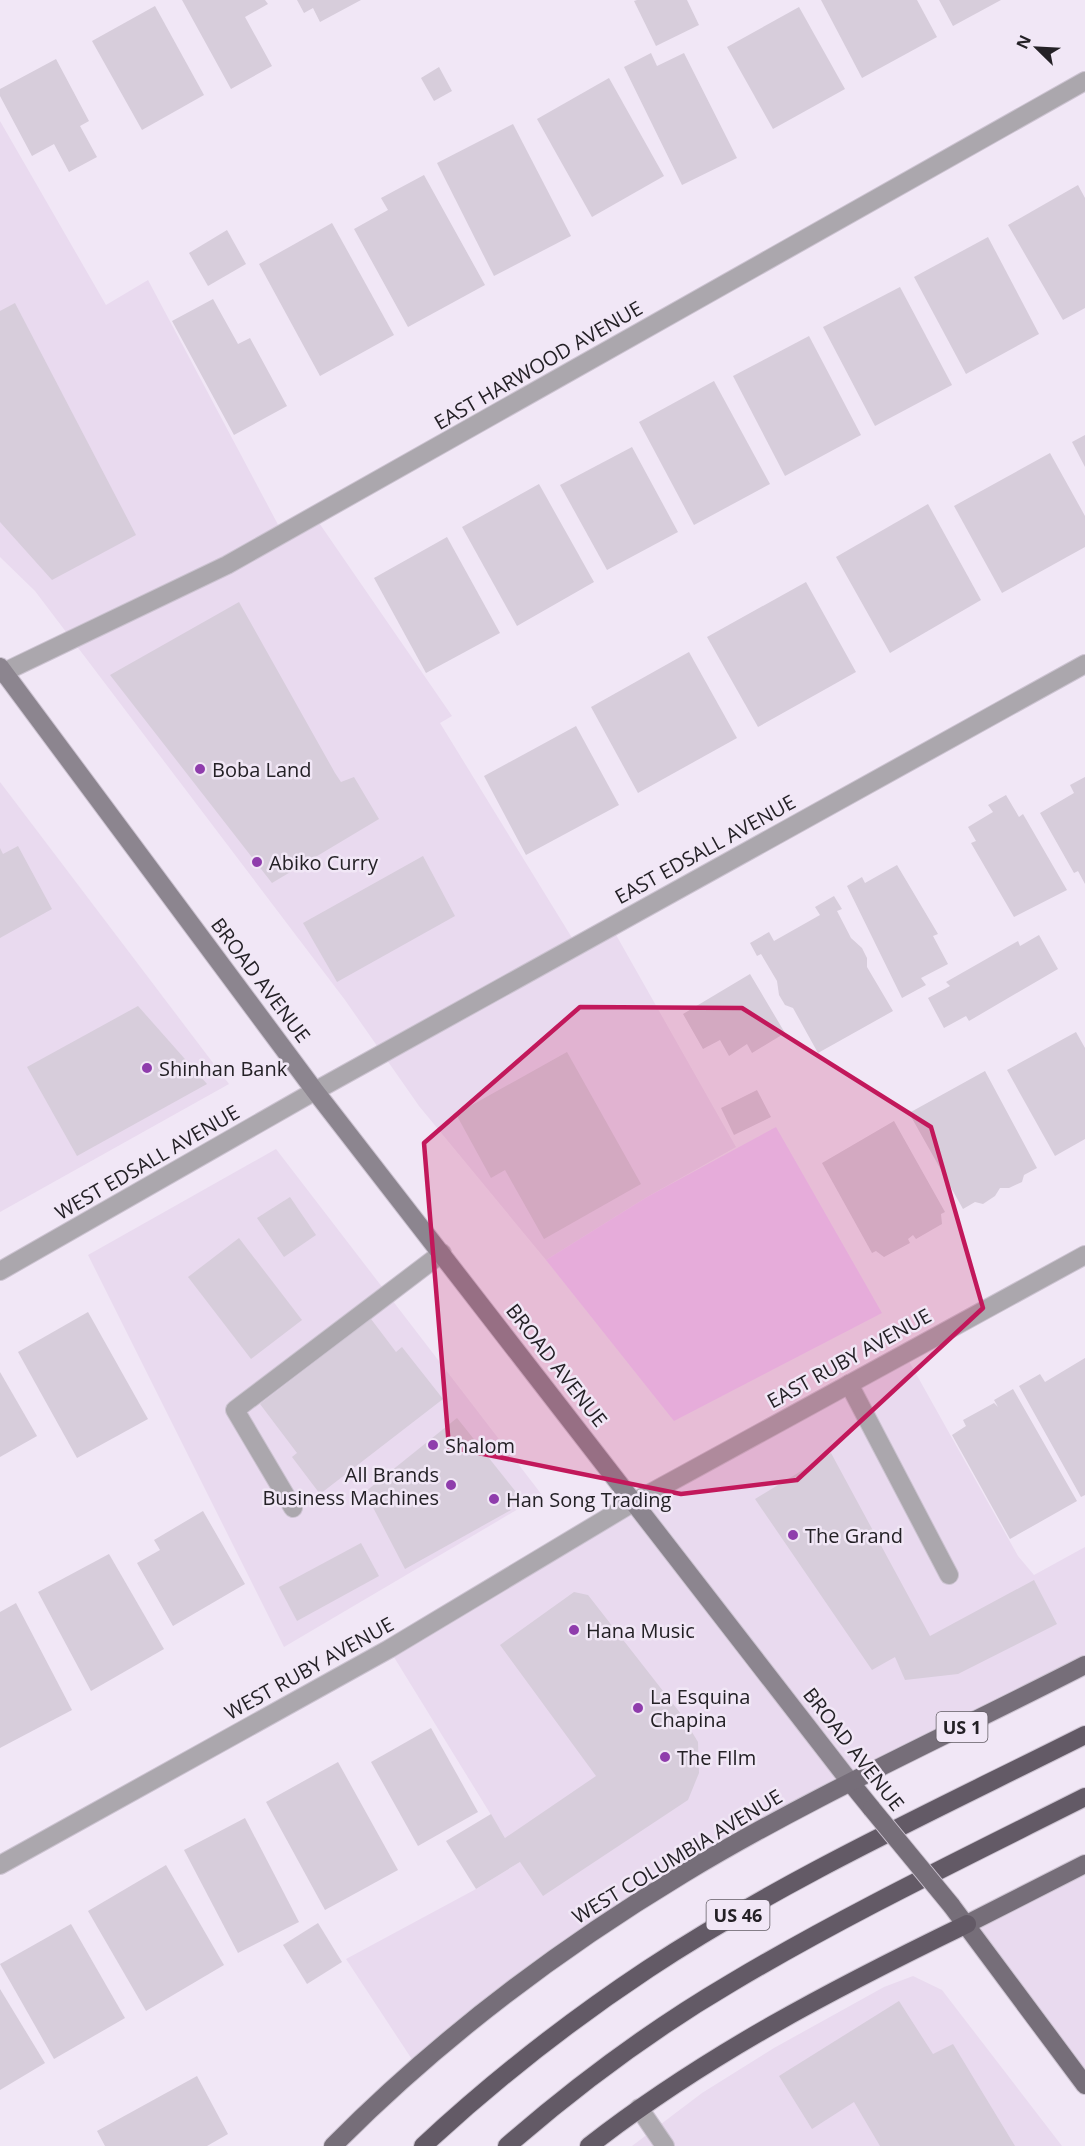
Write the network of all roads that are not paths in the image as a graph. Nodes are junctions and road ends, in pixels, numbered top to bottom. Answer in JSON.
{"nodes":[{"id":1,"x":1085,"y":81,"type":"edge"},
{"id":2,"x":1085,"y":664,"type":"edge"},
{"id":3,"x":1,"y":671,"type":"edge"},
{"id":4,"x":315,"y":1091,"type":"junction"},
{"id":5,"x":442,"y":1253,"type":"junction"},
{"id":6,"x":1085,"y":1255,"type":"edge"},
{"id":7,"x":0,"y":1271,"type":"edge"},
{"id":8,"x":849,"y":1384,"type":"junction"},
{"id":9,"x":634,"y":1502,"type":"junction"},
{"id":10,"x":293,"y":1508,"type":"dead end"},
{"id":11,"x":949,"y":1575,"type":"dead end"},
{"id":12,"x":1085,"y":1665,"type":"edge"},
{"id":13,"x":1085,"y":1735,"type":"edge"},
{"id":14,"x":851,"y":1783,"type":"junction"},
{"id":15,"x":1085,"y":1797,"type":"edge"},
{"id":16,"x":1085,"y":1864,"type":"edge"},
{"id":17,"x":0,"y":1865,"type":"edge"},
{"id":18,"x":967,"y":1924,"type":"junction"},
{"id":19,"x":1085,"y":2085,"type":"edge"},
{"id":20,"x":639,"y":2108,"type":"junction"},
{"id":21,"x":333,"y":2146,"type":"edge"},
{"id":22,"x":423,"y":2146,"type":"edge"},
{"id":23,"x":507,"y":2146,"type":"edge"},
{"id":24,"x":590,"y":2146,"type":"edge"},
{"id":25,"x":665,"y":2146,"type":"edge"}],
"edges":[{"from":1,"to":3,"type":"street","name":"EAST HARWOOD AVENUE"},
{"from":2,"to":4,"type":"street","name":"EAST EDSALL AVENUE"},
{"from":3,"to":4,"type":"main road","name":"BROAD AVENUE"},
{"from":4,"to":5,"type":"main road","name":"BROAD AVENUE"},
{"from":4,"to":7,"type":"street","name":"WEST EDSALL AVENUE"},
{"from":5,"to":9,"type":"main road","name":"BROAD AVENUE"},
{"from":5,"to":10,"type":"street"},
{"from":6,"to":8,"type":"street","name":"EAST RUBY AVENUE"},
{"from":8,"to":9,"type":"street","name":"EAST RUBY AVENUE"},
{"from":8,"to":11,"type":"street"},
{"from":9,"to":14,"type":"main road","name":"BROAD AVENUE"},
{"from":9,"to":17,"type":"street","name":"WEST RUBY AVENUE"},
{"from":12,"to":14,"type":"main road","name":"WEST COLUMBIA AVENUE","number":"US 1"},
{"from":13,"to":22,"type":"highway","number":"US 46"},
{"from":14,"to":18,"type":"main road","name":"BROAD AVENUE","bridge":true},
{"from":14,"to":21,"type":"main road","name":"WEST COLUMBIA AVENUE"},
{"from":15,"to":23,"type":"highway","number":"US 46"},
{"from":16,"to":18,"type":"main road"},
{"from":18,"to":19,"type":"main road","name":"BROAD AVENUE"},
{"from":18,"to":20,"type":"highway"},
{"from":20,"to":24,"type":"highway"},
{"from":20,"to":25,"type":"street"}]}
